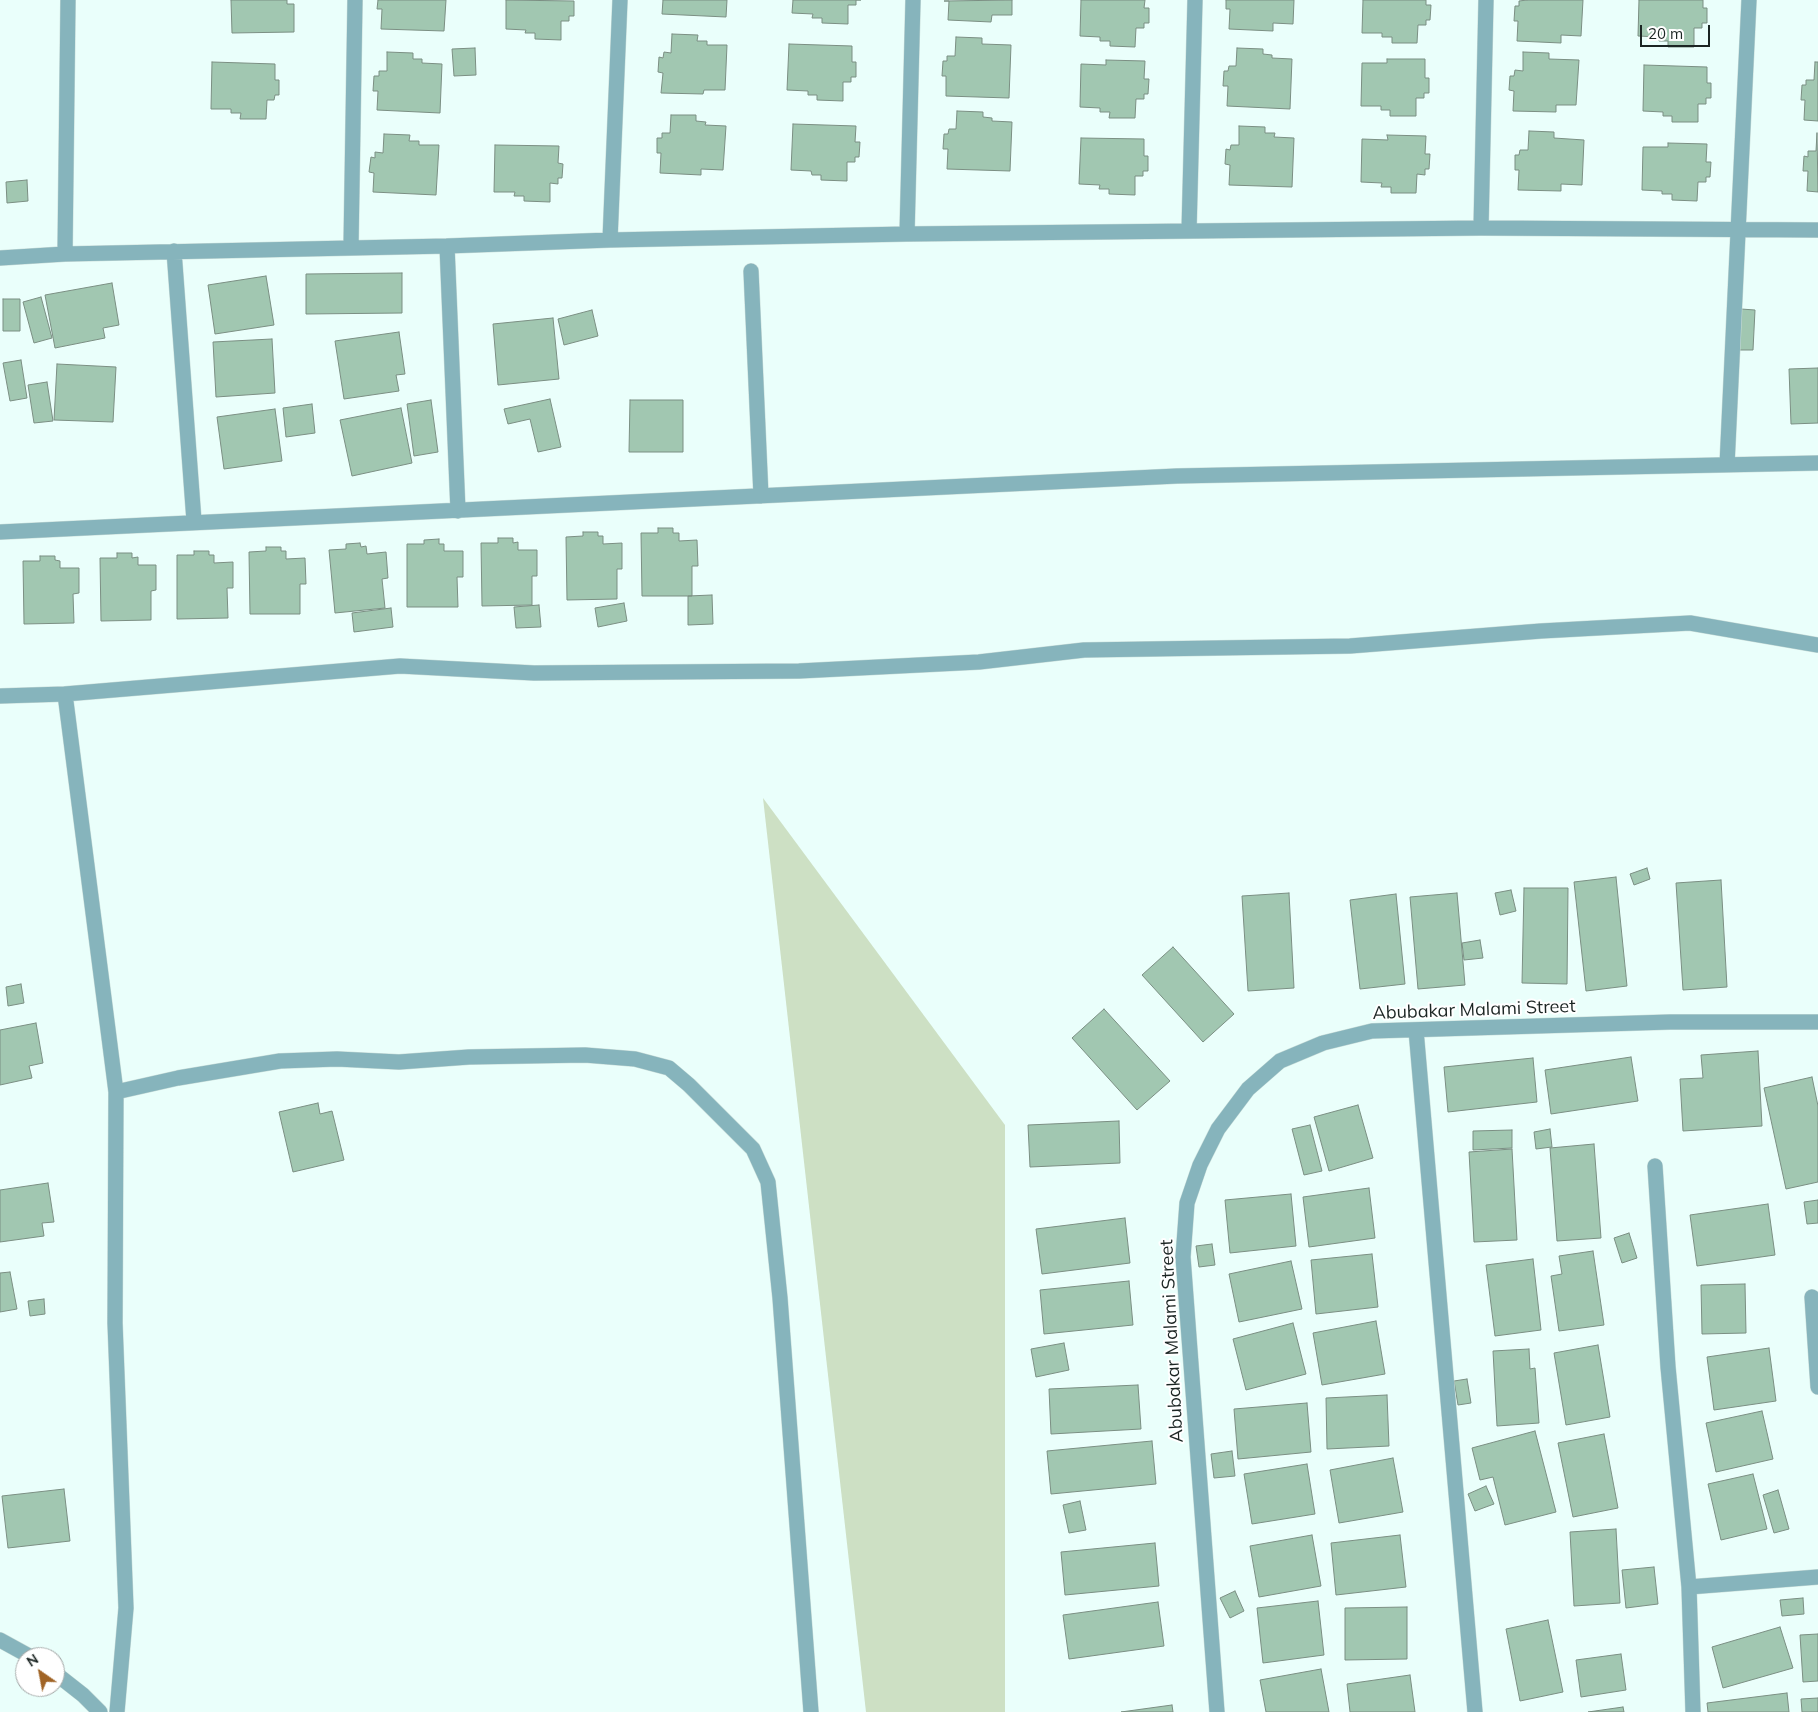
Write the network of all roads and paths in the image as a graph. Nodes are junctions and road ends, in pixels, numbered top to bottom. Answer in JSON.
{"nodes":[{"id":1,"x":68,"y":0,"type":"edge"},
{"id":2,"x":355,"y":0,"type":"edge"},
{"id":3,"x":620,"y":0,"type":"edge"},
{"id":4,"x":912,"y":0,"type":"edge"},
{"id":5,"x":1195,"y":0,"type":"edge"},
{"id":6,"x":1486,"y":0,"type":"edge"},
{"id":7,"x":1749,"y":0,"type":"edge"},
{"id":8,"x":1481,"y":228,"type":"junction"},
{"id":9,"x":1738,"y":229,"type":"junction"},
{"id":10,"x":1818,"y":230,"type":"edge"},
{"id":11,"x":1189,"y":231,"type":"junction"},
{"id":12,"x":907,"y":234,"type":"junction"},
{"id":13,"x":610,"y":240,"type":"junction"},
{"id":14,"x":351,"y":246,"type":"junction"},
{"id":15,"x":447,"y":246,"type":"junction"},
{"id":16,"x":174,"y":251,"type":"junction"},
{"id":17,"x":65,"y":254,"type":"junction"},
{"id":18,"x":0,"y":258,"type":"edge"},
{"id":19,"x":751,"y":272,"type":"dead end"},
{"id":20,"x":1818,"y":463,"type":"edge"},
{"id":21,"x":1727,"y":465,"type":"junction"},
{"id":22,"x":761,"y":496,"type":"junction"},
{"id":23,"x":458,"y":511,"type":"junction"},
{"id":24,"x":194,"y":521,"type":"junction"},
{"id":25,"x":0,"y":532,"type":"edge"},
{"id":26,"x":1818,"y":645,"type":"edge"},
{"id":27,"x":65,"y":694,"type":"junction"},
{"id":28,"x":0,"y":696,"type":"edge"},
{"id":29,"x":1818,"y":1022,"type":"edge"},
{"id":30,"x":1416,"y":1030,"type":"junction"},
{"id":31,"x":116,"y":1092,"type":"junction"},
{"id":32,"x":1656,"y":1166,"type":"dead end"},
{"id":33,"x":1812,"y":1297,"type":"dead end"},
{"id":34,"x":1818,"y":1387,"type":"edge"},
{"id":35,"x":1818,"y":1577,"type":"edge"},
{"id":36,"x":1689,"y":1587,"type":"junction"},
{"id":37,"x":0,"y":1640,"type":"edge"},
{"id":38,"x":15,"y":1648,"type":"edge"},
{"id":39,"x":65,"y":1681,"type":"edge"},
{"id":40,"x":100,"y":1712,"type":"edge"},
{"id":41,"x":117,"y":1712,"type":"edge"},
{"id":42,"x":811,"y":1712,"type":"edge"},
{"id":43,"x":1217,"y":1712,"type":"edge"},
{"id":44,"x":1474,"y":1712,"type":"edge"},
{"id":45,"x":1693,"y":1712,"type":"edge"}],
"edges":[{"from":1,"to":17,"type":"street"},
{"from":2,"to":14,"type":"street"},
{"from":3,"to":13,"type":"street"},
{"from":4,"to":12,"type":"street"},
{"from":5,"to":11,"type":"street"},
{"from":6,"to":8,"type":"street"},
{"from":7,"to":9,"type":"street"},
{"from":8,"to":9,"type":"street"},
{"from":8,"to":11,"type":"street"},
{"from":9,"to":10,"type":"street"},
{"from":9,"to":21,"type":"street"},
{"from":11,"to":12,"type":"street"},
{"from":12,"to":13,"type":"street"},
{"from":13,"to":15,"type":"street"},
{"from":14,"to":15,"type":"street"},
{"from":14,"to":16,"type":"street"},
{"from":15,"to":23,"type":"street"},
{"from":16,"to":17,"type":"street"},
{"from":16,"to":24,"type":"street"},
{"from":17,"to":18,"type":"street"},
{"from":19,"to":22,"type":"street"},
{"from":20,"to":21,"type":"street"},
{"from":21,"to":22,"type":"street"},
{"from":22,"to":23,"type":"street"},
{"from":23,"to":24,"type":"street"},
{"from":24,"to":25,"type":"street"},
{"from":26,"to":27,"type":"street"},
{"from":27,"to":28,"type":"street"},
{"from":27,"to":31,"type":"street"},
{"from":29,"to":30,"type":"street","name":"Abubakar Malami Street"},
{"from":30,"to":43,"type":"street","name":"Abubakar Malami Street"},
{"from":30,"to":44,"type":"street"},
{"from":31,"to":41,"type":"street"},
{"from":31,"to":42,"type":"street"},
{"from":32,"to":36,"type":"street"},
{"from":33,"to":34,"type":"street"},
{"from":35,"to":36,"type":"street"},
{"from":36,"to":45,"type":"street"},
{"from":37,"to":38,"type":"street"},
{"from":39,"to":40,"type":"street"}]}
